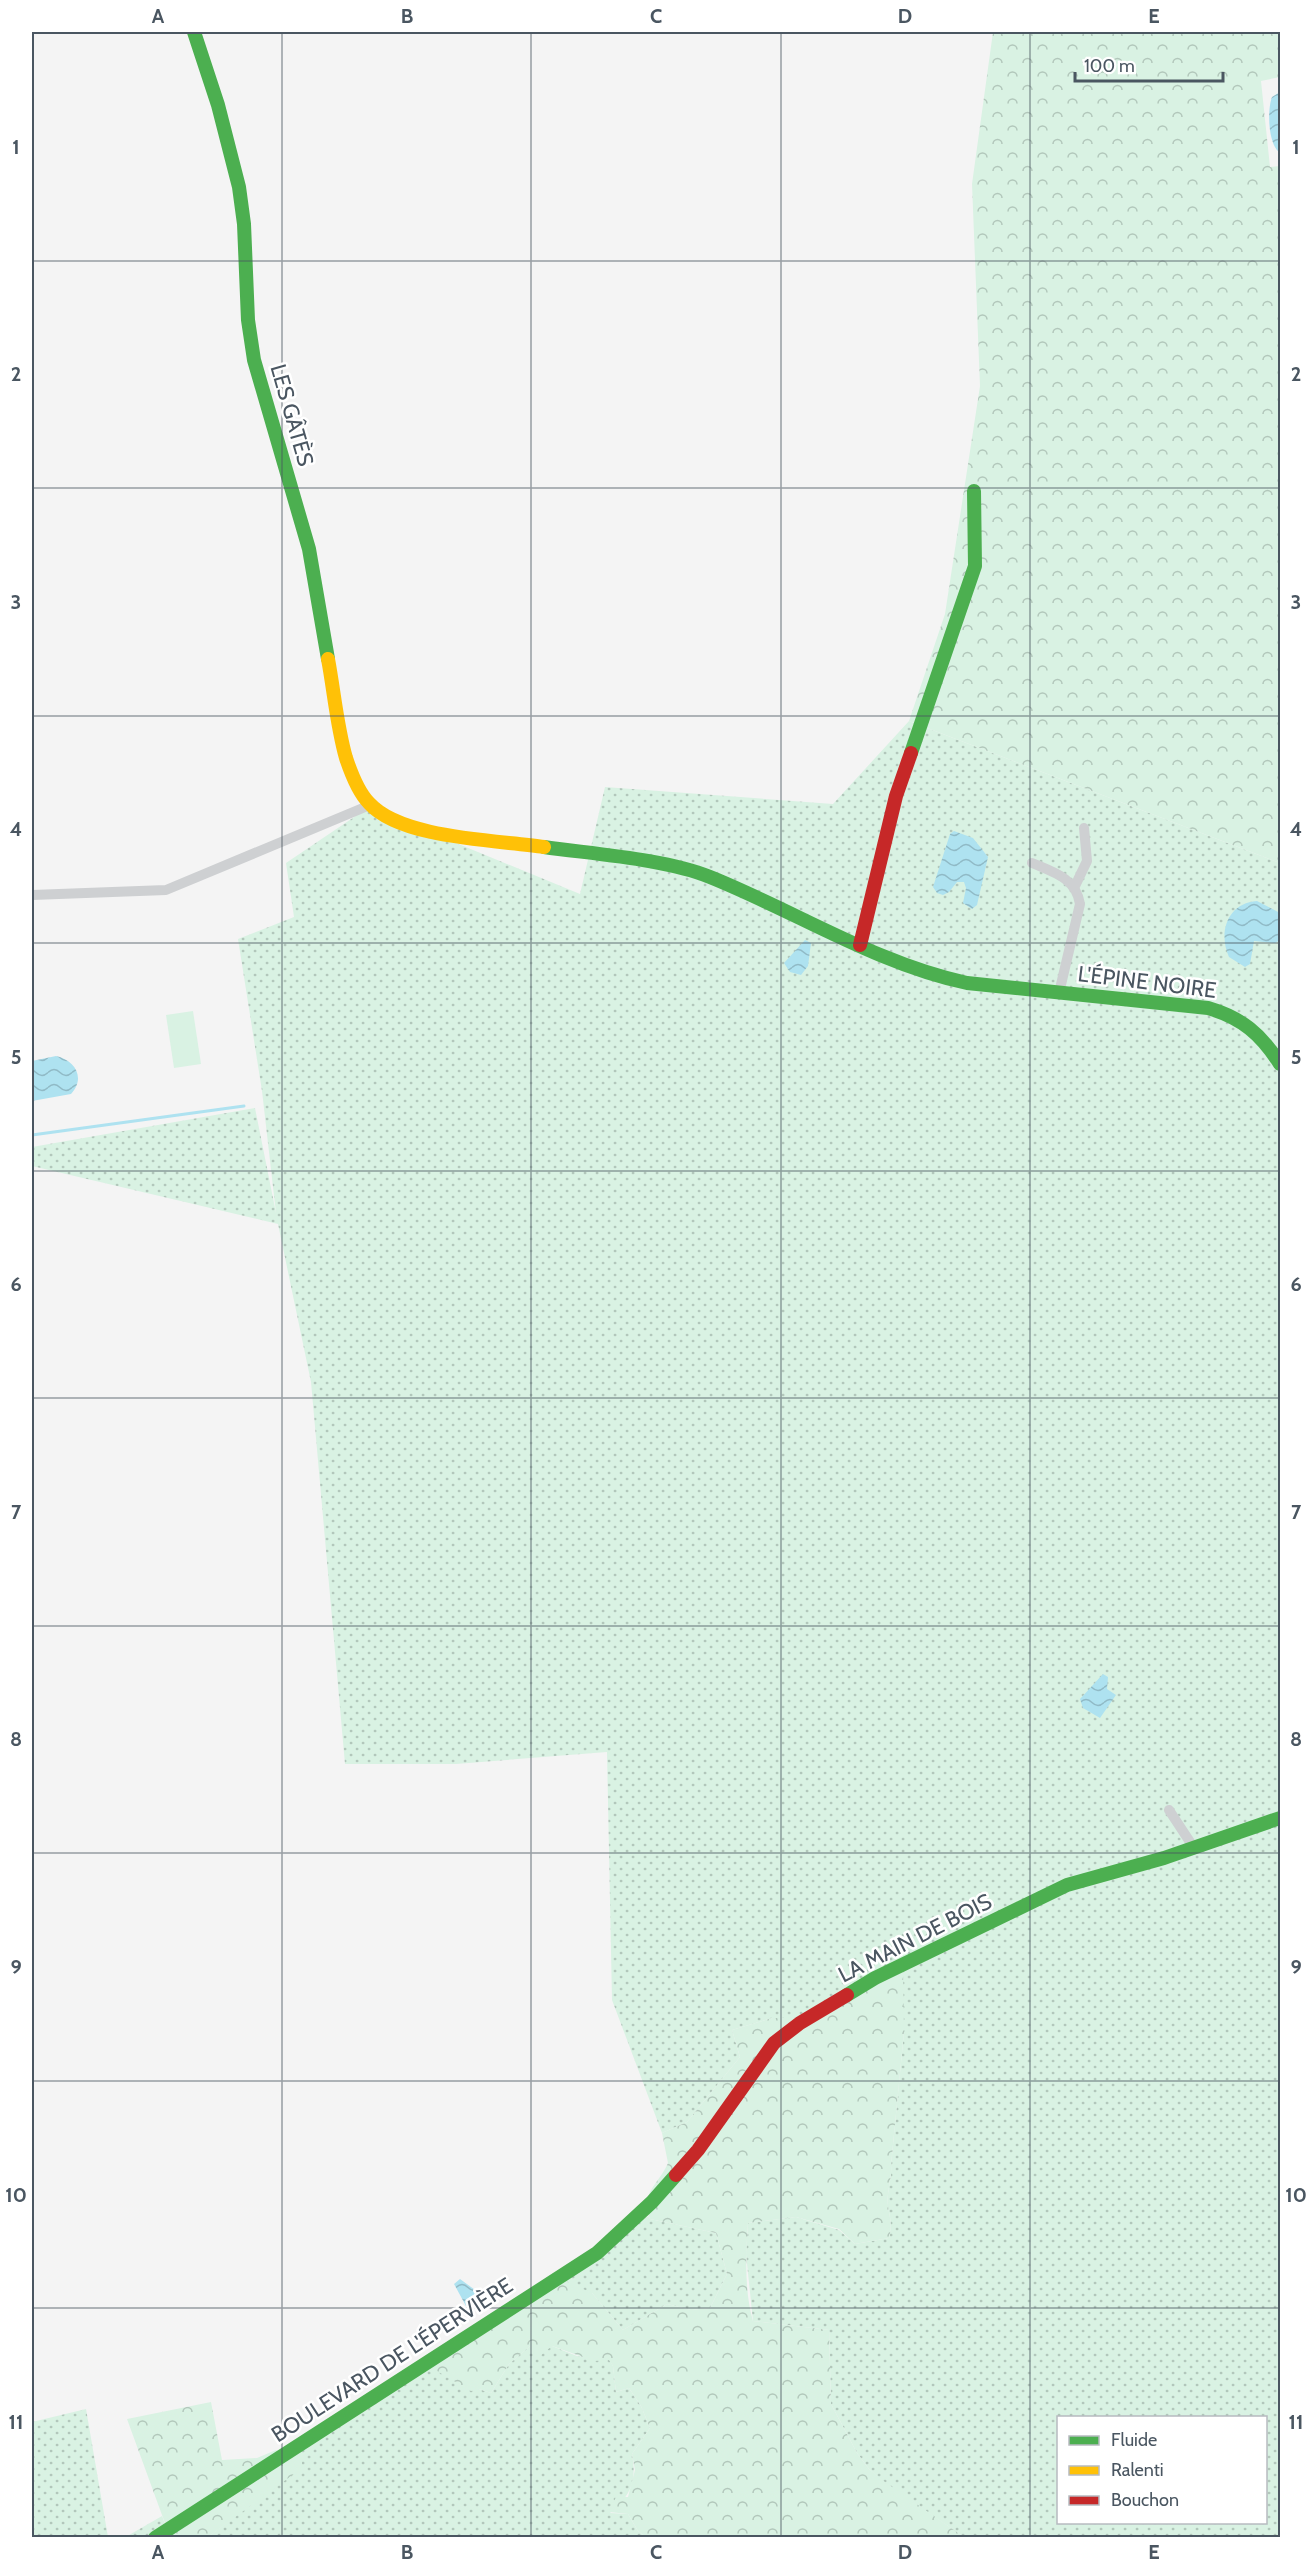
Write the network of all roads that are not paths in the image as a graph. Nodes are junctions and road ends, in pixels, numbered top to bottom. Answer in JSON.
{"nodes":[{"id":1,"x":194,"y":32,"type":"edge"},
{"id":2,"x":974,"y":491,"type":"dead end"},
{"id":3,"x":370,"y":805,"type":"junction"},
{"id":4,"x":1084,"y":828,"type":"dead end"},
{"id":5,"x":1032,"y":863,"type":"dead end"},
{"id":6,"x":1075,"y":886,"type":"junction"},
{"id":7,"x":32,"y":895,"type":"edge"},
{"id":8,"x":860,"y":945,"type":"junction"},
{"id":9,"x":1059,"y":993,"type":"junction"},
{"id":10,"x":1281,"y":1064,"type":"edge"},
{"id":11,"x":1169,"y":1810,"type":"dead end"},
{"id":12,"x":1281,"y":1818,"type":"edge"},
{"id":13,"x":1194,"y":1848,"type":"junction"},
{"id":14,"x":645,"y":2208,"type":"joint"},
{"id":15,"x":155,"y":2538,"type":"edge"}],
"edges":[{"from":1,"to":3,"type":"street","name":"LES GÂTÈS"},
{"from":2,"to":8,"type":"street"},
{"from":3,"to":7,"type":"street"},
{"from":3,"to":8,"type":"street","name":"L'ÉPINE NOIRE"},
{"from":4,"to":6,"type":"street"},
{"from":5,"to":6,"type":"street"},
{"from":6,"to":9,"type":"street"},
{"from":8,"to":9,"type":"street","name":"L'ÉPINE NOIRE"},
{"from":9,"to":10,"type":"street","name":"L'ÉPINE NOIRE"},
{"from":11,"to":13,"type":"street"},
{"from":12,"to":13,"type":"street","name":"LA MAIN DE BOIS"},
{"from":13,"to":14,"type":"street","name":"LA MAIN DE BOIS"},
{"from":14,"to":15,"type":"street","name":"BOULEVARD DE L'ÉPERVIÈRE"}]}
